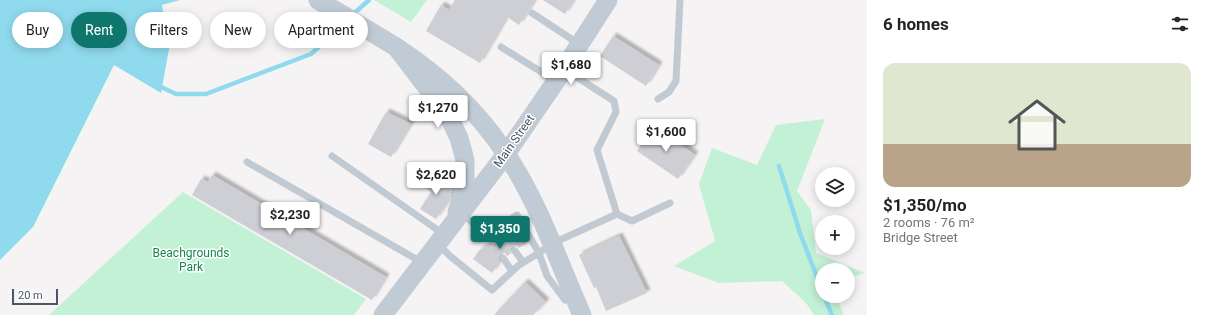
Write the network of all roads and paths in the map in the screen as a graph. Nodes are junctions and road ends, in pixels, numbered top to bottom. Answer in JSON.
{"nodes":[{"id":1,"x":318,"y":0,"type":"edge"},
{"id":2,"x":608,"y":0,"type":"edge"},
{"id":3,"x":680,"y":0,"type":"edge"},
{"id":4,"x":532,"y":13,"type":"dead end"},
{"id":5,"x":580,"y":44,"type":"junction"},
{"id":6,"x":396,"y":47,"type":"junction"},
{"id":7,"x":501,"y":47,"type":"dead end"},
{"id":8,"x":560,"y":75,"type":"junction"},
{"id":9,"x":658,"y":98,"type":"dead end"},
{"id":10,"x":506,"y":154,"type":"junction"},
{"id":11,"x":332,"y":156,"type":"dead end"},
{"id":12,"x":247,"y":162,"type":"dead end"},
{"id":13,"x":670,"y":203,"type":"dead end"},
{"id":14,"x":618,"y":214,"type":"junction"},
{"id":15,"x":499,"y":227,"type":"junction"},
{"id":16,"x":449,"y":228,"type":"junction"},
{"id":17,"x":504,"y":235,"type":"dead end"},
{"id":18,"x":545,"y":248,"type":"junction"},
{"id":19,"x":515,"y":251,"type":"dead end"},
{"id":20,"x":503,"y":258,"type":"dead end"},
{"id":21,"x":523,"y":262,"type":"junction"},
{"id":22,"x":423,"y":263,"type":"junction"},
{"id":23,"x":512,"y":271,"type":"junction"},
{"id":24,"x":383,"y":315,"type":"edge"},
{"id":25,"x":581,"y":315,"type":"edge"}],
"edges":[{"from":1,"to":6,"type":"main road"},
{"from":2,"to":5,"type":"main road","name":"Main Street"},
{"from":3,"to":9,"type":"lane"},
{"from":4,"to":5,"type":"lane"},
{"from":5,"to":8,"type":"main road","name":"Main Street"},
{"from":6,"to":10,"type":"main road"},
{"from":6,"to":16,"type":"main road"},
{"from":7,"to":8,"type":"lane"},
{"from":8,"to":10,"type":"main road","name":"Main Street"},
{"from":8,"to":14,"type":"lane"},
{"from":10,"to":16,"type":"main road","name":"Main Street"},
{"from":10,"to":18,"type":"main road"},
{"from":11,"to":16,"type":"lane"},
{"from":12,"to":22,"type":"lane"},
{"from":13,"to":14,"type":"lane"},
{"from":14,"to":18,"type":"lane"},
{"from":15,"to":16,"type":"lane"},
{"from":15,"to":17,"type":"lane"},
{"from":15,"to":18,"type":"lane"},
{"from":16,"to":22,"type":"main road","name":"Main Street"},
{"from":16,"to":23,"type":"lane"},
{"from":18,"to":21,"type":"lane"},
{"from":18,"to":25,"type":"main road"},
{"from":19,"to":21,"type":"lane"},
{"from":20,"to":23,"type":"lane"},
{"from":21,"to":23,"type":"lane"},
{"from":22,"to":24,"type":"main road","name":"Main Street"}]}
